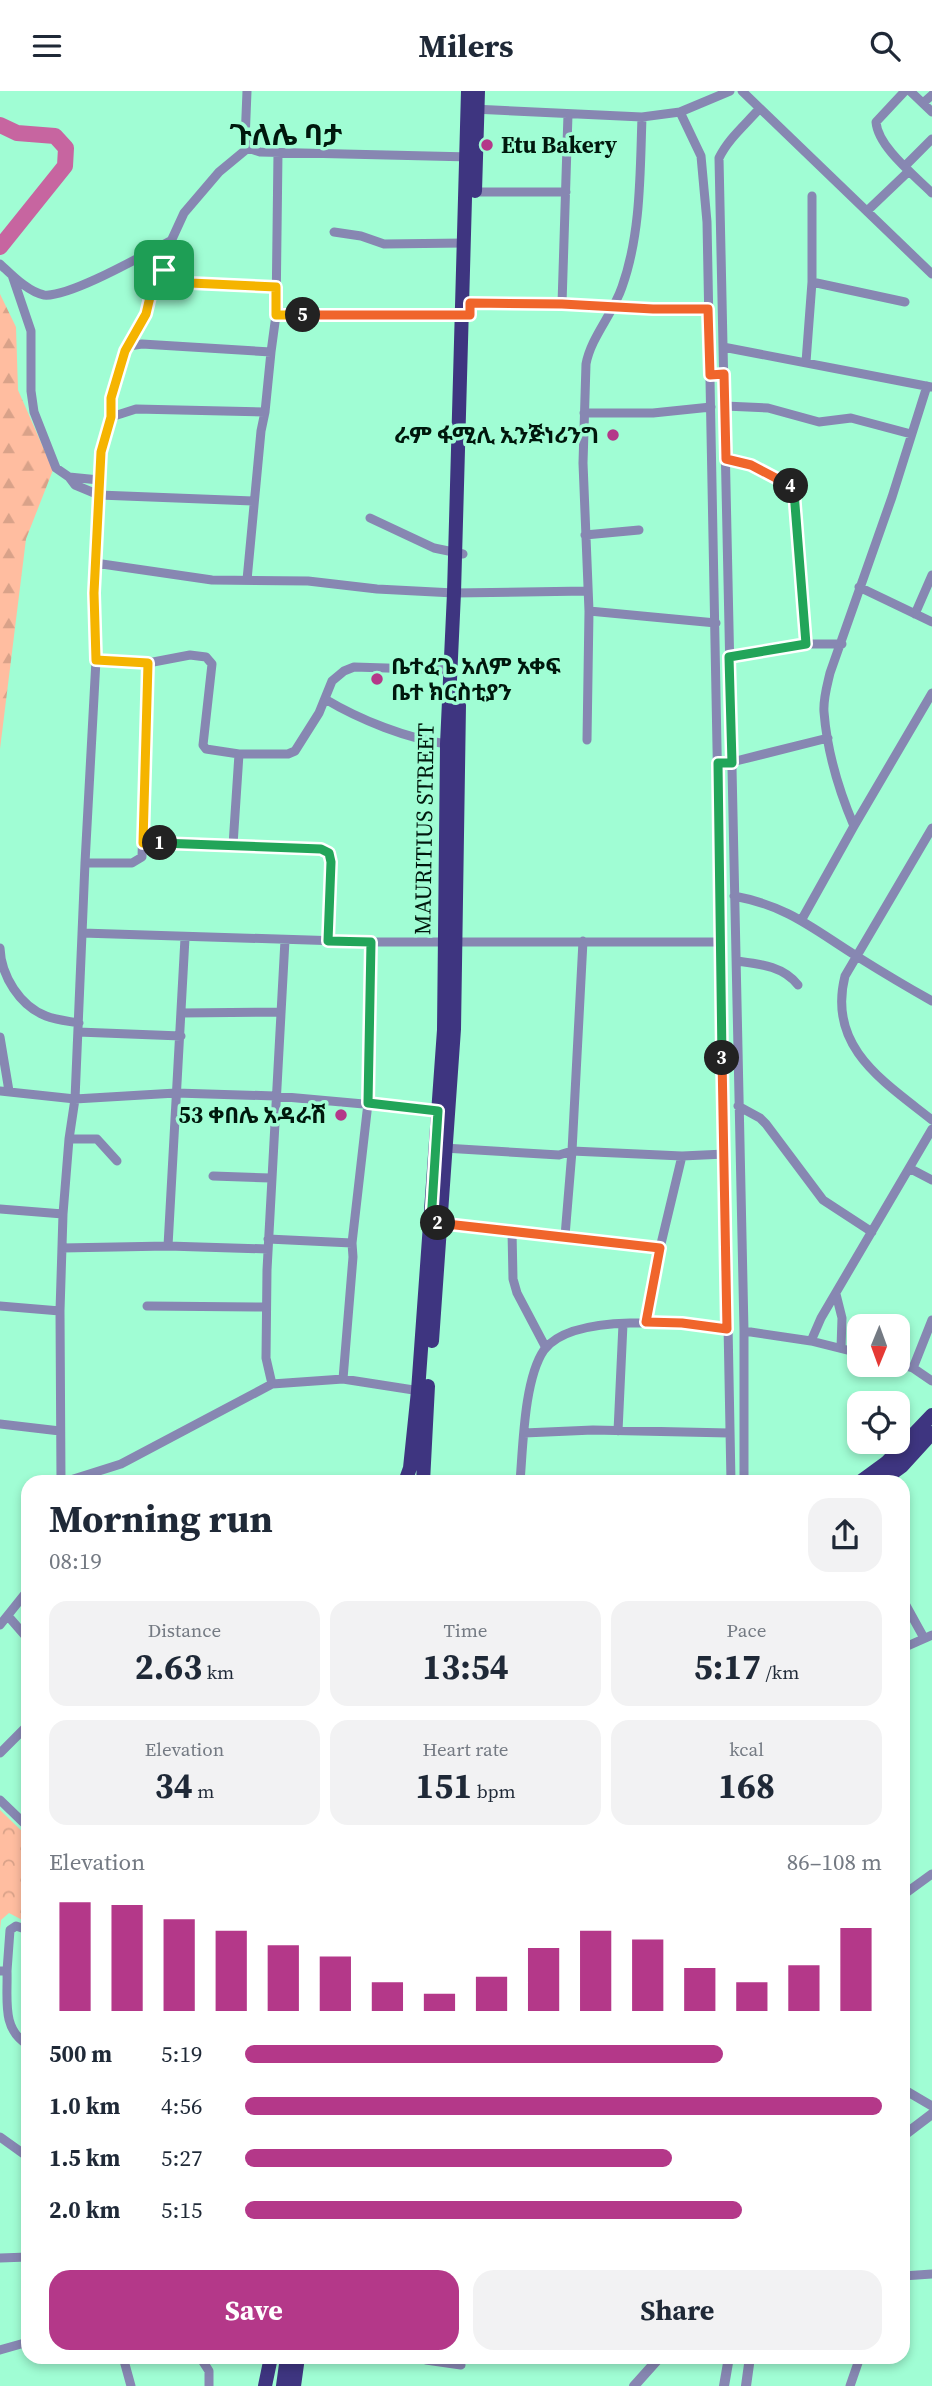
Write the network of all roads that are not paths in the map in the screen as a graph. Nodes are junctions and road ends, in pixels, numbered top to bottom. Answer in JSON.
{"nodes":[{"id":1,"x":247,"y":91,"type":"edge"},
{"id":2,"x":468,"y":91,"type":"edge"},
{"id":3,"x":478,"y":91,"type":"edge"},
{"id":4,"x":730,"y":91,"type":"edge"},
{"id":5,"x":742,"y":91,"type":"edge"},
{"id":6,"x":905,"y":91,"type":"edge"},
{"id":7,"x":910,"y":91,"type":"edge"},
{"id":8,"x":932,"y":95,"type":"edge"},
{"id":9,"x":923,"y":103,"type":"junction"},
{"id":10,"x":473,"y":109,"type":"junction"},
{"id":11,"x":759,"y":109,"type":"junction"},
{"id":12,"x":680,"y":112,"type":"junction"},
{"id":13,"x":932,"y":112,"type":"edge"},
{"id":14,"x":568,"y":114,"type":"junction"},
{"id":15,"x":642,"y":117,"type":"junction"},
{"id":16,"x":932,"y":139,"type":"edge"},
{"id":17,"x":248,"y":148,"type":"junction"},
{"id":18,"x":278,"y":152,"type":"junction"},
{"id":19,"x":471,"y":157,"type":"junction"},
{"id":20,"x":907,"y":168,"type":"junction"},
{"id":21,"x":566,"y":191,"type":"junction"},
{"id":22,"x":470,"y":192,"type":"junction"},
{"id":23,"x":932,"y":193,"type":"edge"},
{"id":24,"x":812,"y":195,"type":"dead end"},
{"id":25,"x":867,"y":211,"type":"junction"},
{"id":26,"x":334,"y":232,"type":"dead end"},
{"id":27,"x":174,"y":239,"type":"junction"},
{"id":28,"x":464,"y":243,"type":"junction"},
{"id":29,"x":0,"y":264,"type":"edge"},
{"id":30,"x":164,"y":270,"type":"junction"},
{"id":31,"x":932,"y":274,"type":"edge"},
{"id":32,"x":12,"y":275,"type":"junction"},
{"id":33,"x":812,"y":282,"type":"junction"},
{"id":34,"x":276,"y":287,"type":"junction"},
{"id":35,"x":905,"y":302,"type":"dead end"},
{"id":36,"x":562,"y":304,"type":"junction"},
{"id":37,"x":615,"y":307,"type":"junction"},
{"id":38,"x":465,"y":309,"type":"junction"},
{"id":39,"x":708,"y":309,"type":"junction"},
{"id":40,"x":276,"y":315,"type":"junction"},
{"id":41,"x":129,"y":346,"type":"junction"},
{"id":42,"x":723,"y":347,"type":"junction"},
{"id":43,"x":271,"y":352,"type":"junction"},
{"id":44,"x":806,"y":362,"type":"junction"},
{"id":45,"x":724,"y":374,"type":"junction"},
{"id":46,"x":710,"y":375,"type":"junction"},
{"id":47,"x":929,"y":387,"type":"edge"},
{"id":48,"x":725,"y":406,"type":"junction"},
{"id":49,"x":711,"y":407,"type":"junction"},
{"id":50,"x":265,"y":412,"type":"junction"},
{"id":51,"x":583,"y":412,"type":"junction"},
{"id":52,"x":111,"y":417,"type":"junction"},
{"id":53,"x":911,"y":434,"type":"junction"},
{"id":54,"x":726,"y":459,"type":"junction"},
{"id":55,"x":69,"y":477,"type":"junction"},
{"id":56,"x":99,"y":481,"type":"junction"},
{"id":57,"x":99,"y":495,"type":"junction"},
{"id":58,"x":253,"y":501,"type":"junction"},
{"id":59,"x":370,"y":518,"type":"dead end"},
{"id":60,"x":639,"y":530,"type":"dead end"},
{"id":61,"x":585,"y":535,"type":"junction"},
{"id":62,"x":459,"y":554,"type":"junction"},
{"id":63,"x":95,"y":563,"type":"junction"},
{"id":64,"x":932,"y":575,"type":"edge"},
{"id":65,"x":247,"y":580,"type":"junction"},
{"id":66,"x":859,"y":587,"type":"junction"},
{"id":67,"x":587,"y":590,"type":"junction"},
{"id":68,"x":459,"y":593,"type":"junction"},
{"id":69,"x":589,"y":611,"type":"junction"},
{"id":70,"x":915,"y":614,"type":"junction"},
{"id":71,"x":932,"y":622,"type":"edge"},
{"id":72,"x":716,"y":623,"type":"junction"},
{"id":73,"x":806,"y":644,"type":"junction"},
{"id":74,"x":842,"y":644,"type":"junction"},
{"id":75,"x":729,"y":657,"type":"junction"},
{"id":76,"x":96,"y":660,"type":"junction"},
{"id":77,"x":148,"y":663,"type":"junction"},
{"id":78,"x":451,"y":670,"type":"junction"},
{"id":79,"x":932,"y":693,"type":"edge"},
{"id":80,"x":325,"y":699,"type":"junction"},
{"id":81,"x":828,"y":738,"type":"junction"},
{"id":82,"x":587,"y":740,"type":"dead end"},
{"id":83,"x":447,"y":744,"type":"junction"},
{"id":84,"x":239,"y":754,"type":"junction"},
{"id":85,"x":718,"y":763,"type":"junction"},
{"id":86,"x":732,"y":763,"type":"junction"},
{"id":87,"x":854,"y":826,"type":"junction"},
{"id":88,"x":932,"y":828,"type":"edge"},
{"id":89,"x":143,"y":843,"type":"junction"},
{"id":90,"x":233,"y":845,"type":"junction"},
{"id":91,"x":85,"y":863,"type":"junction"},
{"id":92,"x":734,"y":896,"type":"junction"},
{"id":93,"x":802,"y":919,"type":"junction"},
{"id":94,"x":82,"y":933,"type":"junction"},
{"id":95,"x":185,"y":938,"type":"junction"},
{"id":96,"x":285,"y":940,"type":"junction"},
{"id":97,"x":328,"y":941,"type":"junction"},
{"id":98,"x":583,"y":941,"type":"junction"},
{"id":99,"x":371,"y":942,"type":"junction"},
{"id":100,"x":720,"y":942,"type":"junction"},
{"id":101,"x":451,"y":943,"type":"junction"},
{"id":102,"x":0,"y":949,"type":"edge"},
{"id":103,"x":857,"y":956,"type":"junction"},
{"id":104,"x":737,"y":961,"type":"junction"},
{"id":105,"x":2,"y":971,"type":"edge"},
{"id":106,"x":797,"y":985,"type":"dead end"},
{"id":107,"x":932,"y":1001,"type":"edge"},
{"id":108,"x":280,"y":1012,"type":"junction"},
{"id":109,"x":181,"y":1013,"type":"junction"},
{"id":110,"x":79,"y":1027,"type":"junction"},
{"id":111,"x":181,"y":1036,"type":"junction"},
{"id":112,"x":0,"y":1037,"type":"edge"},
{"id":113,"x":4,"y":1091,"type":"edge"},
{"id":114,"x":176,"y":1093,"type":"junction"},
{"id":115,"x":275,"y":1096,"type":"junction"},
{"id":116,"x":75,"y":1099,"type":"junction"},
{"id":117,"x":368,"y":1103,"type":"junction"},
{"id":118,"x":738,"y":1106,"type":"junction"},
{"id":119,"x":444,"y":1111,"type":"junction"},
{"id":120,"x":932,"y":1119,"type":"edge"},
{"id":121,"x":932,"y":1129,"type":"edge"},
{"id":122,"x":69,"y":1139,"type":"junction"},
{"id":123,"x":441,"y":1148,"type":"junction"},
{"id":124,"x":572,"y":1151,"type":"junction"},
{"id":125,"x":725,"y":1154,"type":"junction"},
{"id":126,"x":682,"y":1156,"type":"junction"},
{"id":127,"x":117,"y":1161,"type":"dead end"},
{"id":128,"x":909,"y":1168,"type":"junction"},
{"id":129,"x":213,"y":1176,"type":"dead end"},
{"id":130,"x":270,"y":1178,"type":"junction"},
{"id":131,"x":932,"y":1180,"type":"edge"},
{"id":132,"x":0,"y":1209,"type":"edge"},
{"id":133,"x":62,"y":1214,"type":"junction"},
{"id":134,"x":436,"y":1223,"type":"junction"},
{"id":135,"x":512,"y":1231,"type":"junction"},
{"id":136,"x":872,"y":1231,"type":"junction"},
{"id":137,"x":565,"y":1235,"type":"junction"},
{"id":138,"x":352,"y":1243,"type":"junction"},
{"id":139,"x":268,"y":1244,"type":"junction"},
{"id":140,"x":169,"y":1246,"type":"junction"},
{"id":141,"x":62,"y":1248,"type":"junction"},
{"id":142,"x":660,"y":1248,"type":"junction"},
{"id":143,"x":836,"y":1294,"type":"junction"},
{"id":144,"x":0,"y":1306,"type":"edge"},
{"id":145,"x":147,"y":1306,"type":"dead end"},
{"id":146,"x":266,"y":1307,"type":"junction"},
{"id":147,"x":60,"y":1311,"type":"junction"},
{"id":148,"x":932,"y":1320,"type":"edge"},
{"id":149,"x":646,"y":1322,"type":"junction"},
{"id":150,"x":623,"y":1324,"type":"junction"},
{"id":151,"x":727,"y":1329,"type":"junction"},
{"id":152,"x":744,"y":1331,"type":"junction"},
{"id":153,"x":811,"y":1341,"type":"junction"},
{"id":154,"x":546,"y":1348,"type":"junction"},
{"id":155,"x":841,"y":1348,"type":"junction"},
{"id":156,"x":847,"y":1350,"type":"edge"},
{"id":157,"x":910,"y":1367,"type":"edge"},
{"id":158,"x":913,"y":1368,"type":"junction"},
{"id":159,"x":343,"y":1379,"type":"junction"},
{"id":160,"x":932,"y":1381,"type":"edge"},
{"id":161,"x":272,"y":1384,"type":"junction"},
{"id":162,"x":423,"y":1392,"type":"junction"},
{"id":163,"x":932,"y":1415,"type":"edge"},
{"id":164,"x":0,"y":1424,"type":"edge"},
{"id":165,"x":60,"y":1431,"type":"junction"},
{"id":166,"x":618,"y":1431,"type":"junction"},
{"id":167,"x":524,"y":1433,"type":"junction"},
{"id":168,"x":729,"y":1433,"type":"junction"},
{"id":169,"x":932,"y":1433,"type":"edge"},
{"id":170,"x":63,"y":1475,"type":"edge"},
{"id":171,"x":86,"y":1475,"type":"edge"},
{"id":172,"x":408,"y":1475,"type":"edge"},
{"id":173,"x":423,"y":1475,"type":"edge"},
{"id":174,"x":521,"y":1475,"type":"edge"},
{"id":175,"x":731,"y":1475,"type":"edge"},
{"id":176,"x":744,"y":1475,"type":"edge"},
{"id":177,"x":870,"y":1475,"type":"edge"},
{"id":178,"x":890,"y":1475,"type":"edge"},
{"id":179,"x":21,"y":1599,"type":"edge"},
{"id":180,"x":910,"y":1610,"type":"edge"},
{"id":181,"x":8,"y":1616,"type":"junction"},
{"id":182,"x":0,"y":1625,"type":"edge"},
{"id":183,"x":21,"y":1631,"type":"edge"},
{"id":184,"x":928,"y":1636,"type":"edge"},
{"id":185,"x":910,"y":1645,"type":"edge"},
{"id":186,"x":21,"y":1732,"type":"edge"},
{"id":187,"x":0,"y":1753,"type":"edge"},
{"id":188,"x":0,"y":1800,"type":"edge"},
{"id":189,"x":21,"y":1820,"type":"edge"},
{"id":190,"x":932,"y":1874,"type":"edge"},
{"id":191,"x":910,"y":1890,"type":"edge"},
{"id":192,"x":21,"y":1928,"type":"edge"},
{"id":193,"x":4,"y":1971,"type":"edge"},
{"id":194,"x":21,"y":2040,"type":"edge"},
{"id":195,"x":910,"y":2093,"type":"edge"},
{"id":196,"x":932,"y":2106,"type":"edge"},
{"id":197,"x":932,"y":2114,"type":"edge"},
{"id":198,"x":910,"y":2131,"type":"edge"},
{"id":199,"x":0,"y":2137,"type":"edge"},
{"id":200,"x":21,"y":2152,"type":"edge"},
{"id":201,"x":21,"y":2257,"type":"edge"},
{"id":202,"x":0,"y":2258,"type":"edge"},
{"id":203,"x":932,"y":2274,"type":"edge"},
{"id":204,"x":910,"y":2276,"type":"edge"},
{"id":205,"x":21,"y":2344,"type":"edge"},
{"id":206,"x":0,"y":2350,"type":"edge"},
{"id":207,"x":125,"y":2364,"type":"edge"},
{"id":208,"x":204,"y":2364,"type":"edge"},
{"id":209,"x":271,"y":2364,"type":"edge"},
{"id":210,"x":286,"y":2364,"type":"edge"},
{"id":211,"x":299,"y":2364,"type":"edge"},
{"id":212,"x":300,"y":2364,"type":"edge"},
{"id":213,"x":454,"y":2364,"type":"edge"},
{"id":214,"x":654,"y":2364,"type":"edge"},
{"id":215,"x":728,"y":2364,"type":"edge"},
{"id":216,"x":749,"y":2364,"type":"edge"},
{"id":217,"x":858,"y":2364,"type":"edge"},
{"id":218,"x":461,"y":2365,"type":"dead end"},
{"id":219,"x":131,"y":2386,"type":"edge"},
{"id":220,"x":209,"y":2386,"type":"edge"},
{"id":221,"x":268,"y":2386,"type":"edge"},
{"id":222,"x":283,"y":2386,"type":"edge"},
{"id":223,"x":294,"y":2386,"type":"edge"},
{"id":224,"x":299,"y":2386,"type":"edge"},
{"id":225,"x":634,"y":2386,"type":"edge"},
{"id":226,"x":724,"y":2386,"type":"edge"},
{"id":227,"x":746,"y":2386,"type":"edge"},
{"id":228,"x":850,"y":2386,"type":"edge"}],
"edges":[{"from":1,"to":17,"type":"street"},
{"from":2,"to":10,"type":"main road","name":"MAURITIUS STREET"},
{"from":3,"to":10,"type":"main road","name":"MAURITIUS STREET"},
{"from":4,"to":12,"type":"street"},
{"from":5,"to":11,"type":"street"},
{"from":6,"to":20,"type":"street"},
{"from":7,"to":9,"type":"street"},
{"from":8,"to":9,"type":"street"},
{"from":9,"to":13,"type":"street"},
{"from":10,"to":14,"type":"street"},
{"from":10,"to":19,"type":"main road","name":"MAURITIUS STREET"},
{"from":11,"to":25,"type":"street"},
{"from":11,"to":42,"type":"street"},
{"from":12,"to":15,"type":"street"},
{"from":12,"to":39,"type":"street"},
{"from":14,"to":15,"type":"street"},
{"from":14,"to":21,"type":"street"},
{"from":15,"to":37,"type":"street"},
{"from":16,"to":20,"type":"street"},
{"from":17,"to":18,"type":"street"},
{"from":17,"to":27,"type":"street"},
{"from":18,"to":19,"type":"street"},
{"from":18,"to":34,"type":"street"},
{"from":19,"to":22,"type":"main road","name":"MAURITIUS STREET"},
{"from":20,"to":23,"type":"street"},
{"from":20,"to":25,"type":"street"},
{"from":21,"to":22,"type":"street"},
{"from":21,"to":36,"type":"street"},
{"from":22,"to":28,"type":"main road","name":"MAURITIUS STREET"},
{"from":22,"to":38,"type":"main road","name":"MAURITIUS STREET"},
{"from":24,"to":33,"type":"street"},
{"from":25,"to":31,"type":"street"},
{"from":26,"to":28,"type":"street"},
{"from":27,"to":30,"type":"street"},
{"from":27,"to":32,"type":"street"},
{"from":28,"to":38,"type":"main road","name":"MAURITIUS STREET"},
{"from":29,"to":32,"type":"street"},
{"from":30,"to":34,"type":"street"},
{"from":30,"to":41,"type":"street"},
{"from":32,"to":55,"type":"street"},
{"from":33,"to":35,"type":"street"},
{"from":33,"to":44,"type":"street"},
{"from":34,"to":40,"type":"street"},
{"from":36,"to":37,"type":"street"},
{"from":36,"to":38,"type":"street"},
{"from":37,"to":39,"type":"street"},
{"from":37,"to":51,"type":"street"},
{"from":38,"to":40,"type":"street"},
{"from":38,"to":62,"type":"main road","name":"MAURITIUS STREET"},
{"from":39,"to":46,"type":"street"},
{"from":40,"to":43,"type":"street"},
{"from":41,"to":43,"type":"street"},
{"from":41,"to":52,"type":"street"},
{"from":42,"to":44,"type":"street"},
{"from":42,"to":45,"type":"street"},
{"from":43,"to":50,"type":"street"},
{"from":44,"to":47,"type":"street"},
{"from":45,"to":46,"type":"street"},
{"from":45,"to":48,"type":"street"},
{"from":46,"to":49,"type":"street"},
{"from":47,"to":53,"type":"street"},
{"from":48,"to":53,"type":"street"},
{"from":48,"to":54,"type":"street"},
{"from":49,"to":51,"type":"street"},
{"from":49,"to":72,"type":"street"},
{"from":50,"to":52,"type":"street"},
{"from":50,"to":58,"type":"street"},
{"from":51,"to":61,"type":"street"},
{"from":52,"to":56,"type":"street"},
{"from":53,"to":66,"type":"street"},
{"from":54,"to":73,"type":"street"},
{"from":54,"to":75,"type":"street"},
{"from":55,"to":56,"type":"street"},
{"from":55,"to":57,"type":"street"},
{"from":56,"to":57,"type":"street"},
{"from":57,"to":58,"type":"street"},
{"from":57,"to":63,"type":"street"},
{"from":58,"to":65,"type":"street"},
{"from":59,"to":62,"type":"street"},
{"from":60,"to":61,"type":"street"},
{"from":61,"to":67,"type":"street"},
{"from":62,"to":68,"type":"main road","name":"MAURITIUS STREET"},
{"from":63,"to":65,"type":"street"},
{"from":63,"to":76,"type":"street"},
{"from":64,"to":70,"type":"street"},
{"from":65,"to":68,"type":"street"},
{"from":66,"to":70,"type":"street"},
{"from":66,"to":74,"type":"street"},
{"from":67,"to":68,"type":"street"},
{"from":67,"to":69,"type":"street"},
{"from":68,"to":78,"type":"main road","name":"MAURITIUS STREET"},
{"from":68,"to":101,"type":"main road","name":"MAURITIUS STREET"},
{"from":69,"to":72,"type":"street"},
{"from":69,"to":82,"type":"street"},
{"from":70,"to":71,"type":"street"},
{"from":72,"to":85,"type":"street"},
{"from":73,"to":74,"type":"street"},
{"from":73,"to":75,"type":"street"},
{"from":74,"to":81,"type":"street"},
{"from":75,"to":86,"type":"street"},
{"from":76,"to":77,"type":"street"},
{"from":76,"to":91,"type":"street"},
{"from":77,"to":84,"type":"street"},
{"from":77,"to":89,"type":"street"},
{"from":78,"to":80,"type":"street"},
{"from":78,"to":83,"type":"main road","name":"MAURITIUS STREET"},
{"from":79,"to":87,"type":"street"},
{"from":80,"to":83,"type":"street"},
{"from":80,"to":84,"type":"street"},
{"from":81,"to":86,"type":"street"},
{"from":81,"to":87,"type":"street"},
{"from":83,"to":101,"type":"main road","name":"MAURITIUS STREET"},
{"from":84,"to":90,"type":"street"},
{"from":85,"to":86,"type":"street"},
{"from":85,"to":100,"type":"street"},
{"from":86,"to":92,"type":"street"},
{"from":87,"to":93,"type":"street"},
{"from":88,"to":103,"type":"street"},
{"from":89,"to":90,"type":"street"},
{"from":89,"to":91,"type":"street"},
{"from":90,"to":97,"type":"street"},
{"from":91,"to":94,"type":"street"},
{"from":92,"to":93,"type":"street"},
{"from":92,"to":104,"type":"street"},
{"from":93,"to":103,"type":"street"},
{"from":94,"to":95,"type":"street"},
{"from":94,"to":110,"type":"street"},
{"from":95,"to":96,"type":"street"},
{"from":95,"to":109,"type":"street"},
{"from":96,"to":97,"type":"street"},
{"from":96,"to":108,"type":"street"},
{"from":97,"to":99,"type":"street"},
{"from":98,"to":100,"type":"street"},
{"from":98,"to":101,"type":"street"},
{"from":98,"to":124,"type":"street"},
{"from":99,"to":101,"type":"street"},
{"from":99,"to":117,"type":"street"},
{"from":100,"to":125,"type":"street"},
{"from":101,"to":119,"type":"main road","name":"MAURITIUS STREET"},
{"from":102,"to":105,"type":"street"},
{"from":103,"to":107,"type":"street"},
{"from":103,"to":120,"type":"street"},
{"from":104,"to":106,"type":"street"},
{"from":104,"to":118,"type":"street"},
{"from":105,"to":110,"type":"street"},
{"from":108,"to":109,"type":"street"},
{"from":108,"to":115,"type":"street"},
{"from":109,"to":111,"type":"street"},
{"from":110,"to":111,"type":"street"},
{"from":110,"to":116,"type":"street"},
{"from":111,"to":114,"type":"street"},
{"from":112,"to":113,"type":"street"},
{"from":113,"to":116,"type":"street"},
{"from":114,"to":115,"type":"street"},
{"from":114,"to":116,"type":"street"},
{"from":114,"to":140,"type":"street"},
{"from":115,"to":117,"type":"street"},
{"from":115,"to":130,"type":"street"},
{"from":116,"to":122,"type":"street"},
{"from":117,"to":119,"type":"street"},
{"from":117,"to":138,"type":"street"},
{"from":118,"to":136,"type":"street"},
{"from":118,"to":152,"type":"street"},
{"from":119,"to":123,"type":"main road","name":"MAURITIUS STREET"},
{"from":121,"to":128,"type":"street"},
{"from":122,"to":127,"type":"street"},
{"from":122,"to":133,"type":"street"},
{"from":123,"to":124,"type":"street"},
{"from":123,"to":134,"type":"main road","name":"MAURITIUS STREET"},
{"from":124,"to":126,"type":"street"},
{"from":124,"to":137,"type":"street"},
{"from":125,"to":126,"type":"street"},
{"from":125,"to":151,"type":"street"},
{"from":126,"to":142,"type":"street"},
{"from":128,"to":131,"type":"street"},
{"from":128,"to":136,"type":"street"},
{"from":129,"to":130,"type":"street"},
{"from":130,"to":139,"type":"street"},
{"from":132,"to":133,"type":"street"},
{"from":133,"to":141,"type":"street"},
{"from":134,"to":135,"type":"street"},
{"from":134,"to":162,"type":"main road","name":"MAURITIUS STREET"},
{"from":135,"to":137,"type":"street"},
{"from":135,"to":154,"type":"street"},
{"from":136,"to":143,"type":"street"},
{"from":137,"to":142,"type":"street"},
{"from":138,"to":139,"type":"street"},
{"from":138,"to":159,"type":"street"},
{"from":139,"to":140,"type":"street"},
{"from":139,"to":146,"type":"street"},
{"from":140,"to":141,"type":"street"},
{"from":141,"to":147,"type":"street"},
{"from":142,"to":149,"type":"street"},
{"from":143,"to":153,"type":"street"},
{"from":143,"to":155,"type":"street"},
{"from":144,"to":147,"type":"street"},
{"from":145,"to":146,"type":"street"},
{"from":146,"to":161,"type":"street"},
{"from":147,"to":165,"type":"street"},
{"from":148,"to":158,"type":"street"},
{"from":149,"to":150,"type":"street"},
{"from":149,"to":151,"type":"street"},
{"from":150,"to":154,"type":"street"},
{"from":150,"to":166,"type":"street"},
{"from":151,"to":168,"type":"street"},
{"from":152,"to":153,"type":"street"},
{"from":152,"to":176,"type":"street"},
{"from":153,"to":155,"type":"street"},
{"from":154,"to":167,"type":"street"},
{"from":155,"to":156,"type":"street"},
{"from":157,"to":158,"type":"street"},
{"from":158,"to":160,"type":"street"},
{"from":159,"to":161,"type":"street"},
{"from":159,"to":162,"type":"street"},
{"from":161,"to":171,"type":"street"},
{"from":162,"to":172,"type":"main road","name":"MAURITIUS STREET"},
{"from":162,"to":173,"type":"main road","name":"MAURITIUS STREET"},
{"from":163,"to":177,"type":"main road"},
{"from":164,"to":165,"type":"street"},
{"from":165,"to":170,"type":"street"},
{"from":166,"to":167,"type":"street"},
{"from":166,"to":168,"type":"street"},
{"from":167,"to":174,"type":"street"},
{"from":168,"to":175,"type":"street"},
{"from":169,"to":178,"type":"main road"},
{"from":179,"to":181,"type":"street"},
{"from":180,"to":184,"type":"street"},
{"from":181,"to":182,"type":"street"},
{"from":181,"to":183,"type":"street"},
{"from":184,"to":185,"type":"street"},
{"from":186,"to":187,"type":"street"},
{"from":188,"to":189,"type":"street"},
{"from":190,"to":191,"type":"street"},
{"from":192,"to":193,"type":"street"},
{"from":193,"to":194,"type":"street"},
{"from":195,"to":196,"type":"street"},
{"from":197,"to":198,"type":"street"},
{"from":199,"to":200,"type":"street"},
{"from":201,"to":202,"type":"street"},
{"from":203,"to":204,"type":"street"},
{"from":205,"to":206,"type":"street"},
{"from":207,"to":219,"type":"street"},
{"from":208,"to":220,"type":"street"},
{"from":209,"to":221,"type":"main road"},
{"from":210,"to":222,"type":"main road"},
{"from":211,"to":223,"type":"main road"},
{"from":212,"to":224,"type":"main road"},
{"from":213,"to":218,"type":"street"},
{"from":214,"to":225,"type":"street"},
{"from":215,"to":226,"type":"street"},
{"from":216,"to":227,"type":"street"},
{"from":217,"to":228,"type":"street"}]}
